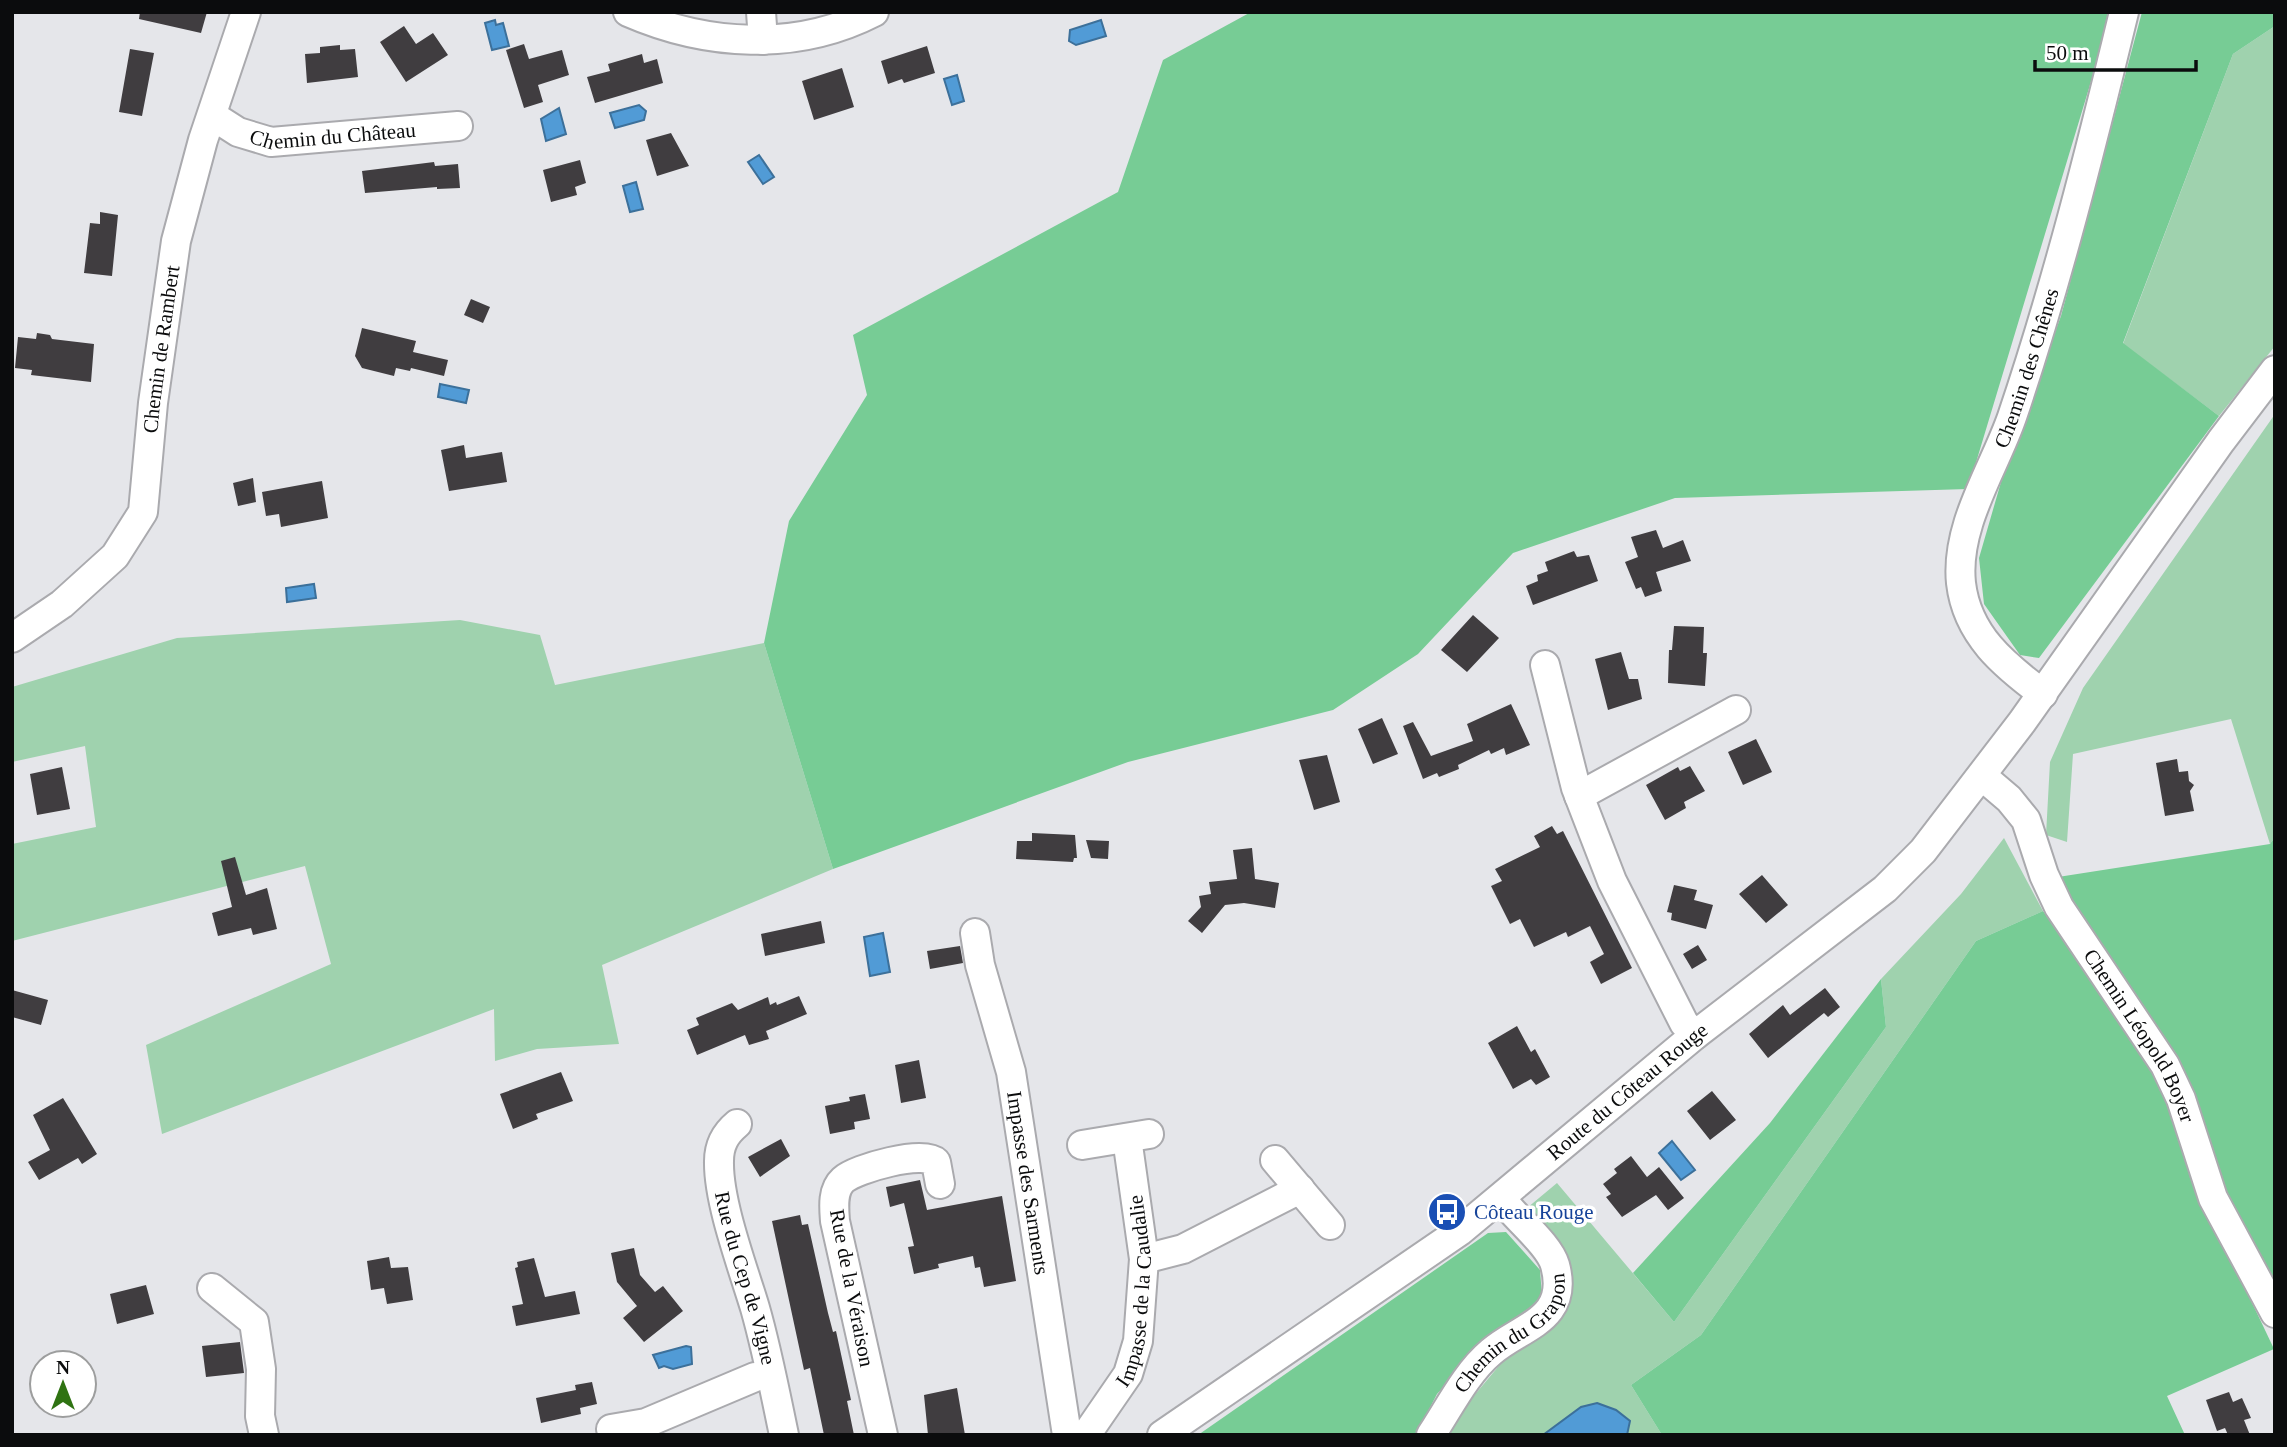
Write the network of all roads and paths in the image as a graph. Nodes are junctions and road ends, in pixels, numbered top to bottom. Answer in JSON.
{"nodes":[{"id":1,"x":246,"y":12,"type":"edge"},
{"id":2,"x":628,"y":12,"type":"edge"},
{"id":3,"x":874,"y":12,"type":"edge"},
{"id":4,"x":2124,"y":12,"type":"edge"},
{"id":5,"x":762,"y":26,"type":"edge"},
{"id":6,"x":213,"y":116,"type":"junction"},
{"id":7,"x":458,"y":126,"type":"dead end"},
{"id":8,"x":2275,"y":370,"type":"edge"},
{"id":9,"x":12,"y":638,"type":"edge"},
{"id":10,"x":1545,"y":666,"type":"dead end"},
{"id":11,"x":2043,"y":694,"type":"junction"},
{"id":12,"x":1736,"y":710,"type":"dead end"},
{"id":13,"x":1982,"y":776,"type":"junction"},
{"id":14,"x":1579,"y":796,"type":"junction"},
{"id":15,"x":975,"y":933,"type":"dead end"},
{"id":16,"x":1695,"y":1035,"type":"junction"},
{"id":17,"x":737,"y":1124,"type":"dead end"},
{"id":18,"x":1082,"y":1145,"type":"dead end"},
{"id":19,"x":1275,"y":1160,"type":"dead end"},
{"id":20,"x":940,"y":1184,"type":"dead end"},
{"id":21,"x":1300,"y":1189,"type":"junction"},
{"id":22,"x":1501,"y":1198,"type":"junction"},
{"id":23,"x":1330,"y":1224,"type":"dead end"},
{"id":24,"x":1144,"y":1259,"type":"junction"},
{"id":25,"x":742,"y":1277,"type":"junction"},
{"id":26,"x":212,"y":1288,"type":"dead end"},
{"id":27,"x":2275,"y":1313,"type":"edge"},
{"id":28,"x":755,"y":1377,"type":"junction"},
{"id":29,"x":611,"y":1429,"type":"dead end"},
{"id":30,"x":264,"y":1435,"type":"edge"},
{"id":31,"x":767,"y":1435,"type":"edge"},
{"id":32,"x":784,"y":1435,"type":"edge"},
{"id":33,"x":883,"y":1435,"type":"edge"},
{"id":34,"x":1067,"y":1435,"type":"edge"},
{"id":35,"x":1086,"y":1435,"type":"edge"},
{"id":36,"x":1162,"y":1435,"type":"edge"},
{"id":37,"x":1431,"y":1435,"type":"edge"}],
"edges":[{"from":1,"to":6,"type":"street","name":"Chemin de Rambert"},
{"from":2,"to":5,"type":"street"},
{"from":3,"to":5,"type":"street"},
{"from":4,"to":11,"type":"street","name":"Chemin des Chênes"},
{"from":6,"to":7,"type":"street","name":"Chemin du Château"},
{"from":6,"to":9,"type":"street","name":"Chemin de Rambert"},
{"from":8,"to":11,"type":"street","name":"Route du Côteau Rouge"},
{"from":10,"to":14,"type":"street"},
{"from":11,"to":13,"type":"street","name":"Route du Côteau Rouge"},
{"from":12,"to":14,"type":"street"},
{"from":13,"to":16,"type":"street","name":"Route du Côteau Rouge"},
{"from":13,"to":27,"type":"street","name":"Chemin Léopold Boyer"},
{"from":14,"to":16,"type":"street"},
{"from":15,"to":34,"type":"street","name":"Impasse des Sarments"},
{"from":16,"to":22,"type":"street","name":"Route du Côteau Rouge"},
{"from":17,"to":25,"type":"street","name":"Rue du Cep de Vigne"},
{"from":18,"to":24,"type":"street","name":"Impasse de la Caudalie"},
{"from":19,"to":21,"type":"street"},
{"from":20,"to":33,"type":"street","name":"Rue de la Véraison"},
{"from":21,"to":23,"type":"street"},
{"from":21,"to":24,"type":"street"},
{"from":22,"to":36,"type":"street","name":"Route du Côteau Rouge"},
{"from":22,"to":37,"type":"street","name":"Chemin du Grapon"},
{"from":24,"to":35,"type":"street","name":"Impasse de la Caudalie"},
{"from":25,"to":28,"type":"street"},
{"from":25,"to":32,"type":"street","name":"Rue du Cep de Vigne"},
{"from":26,"to":30,"type":"street"},
{"from":28,"to":29,"type":"street"},
{"from":28,"to":31,"type":"street"}]}
